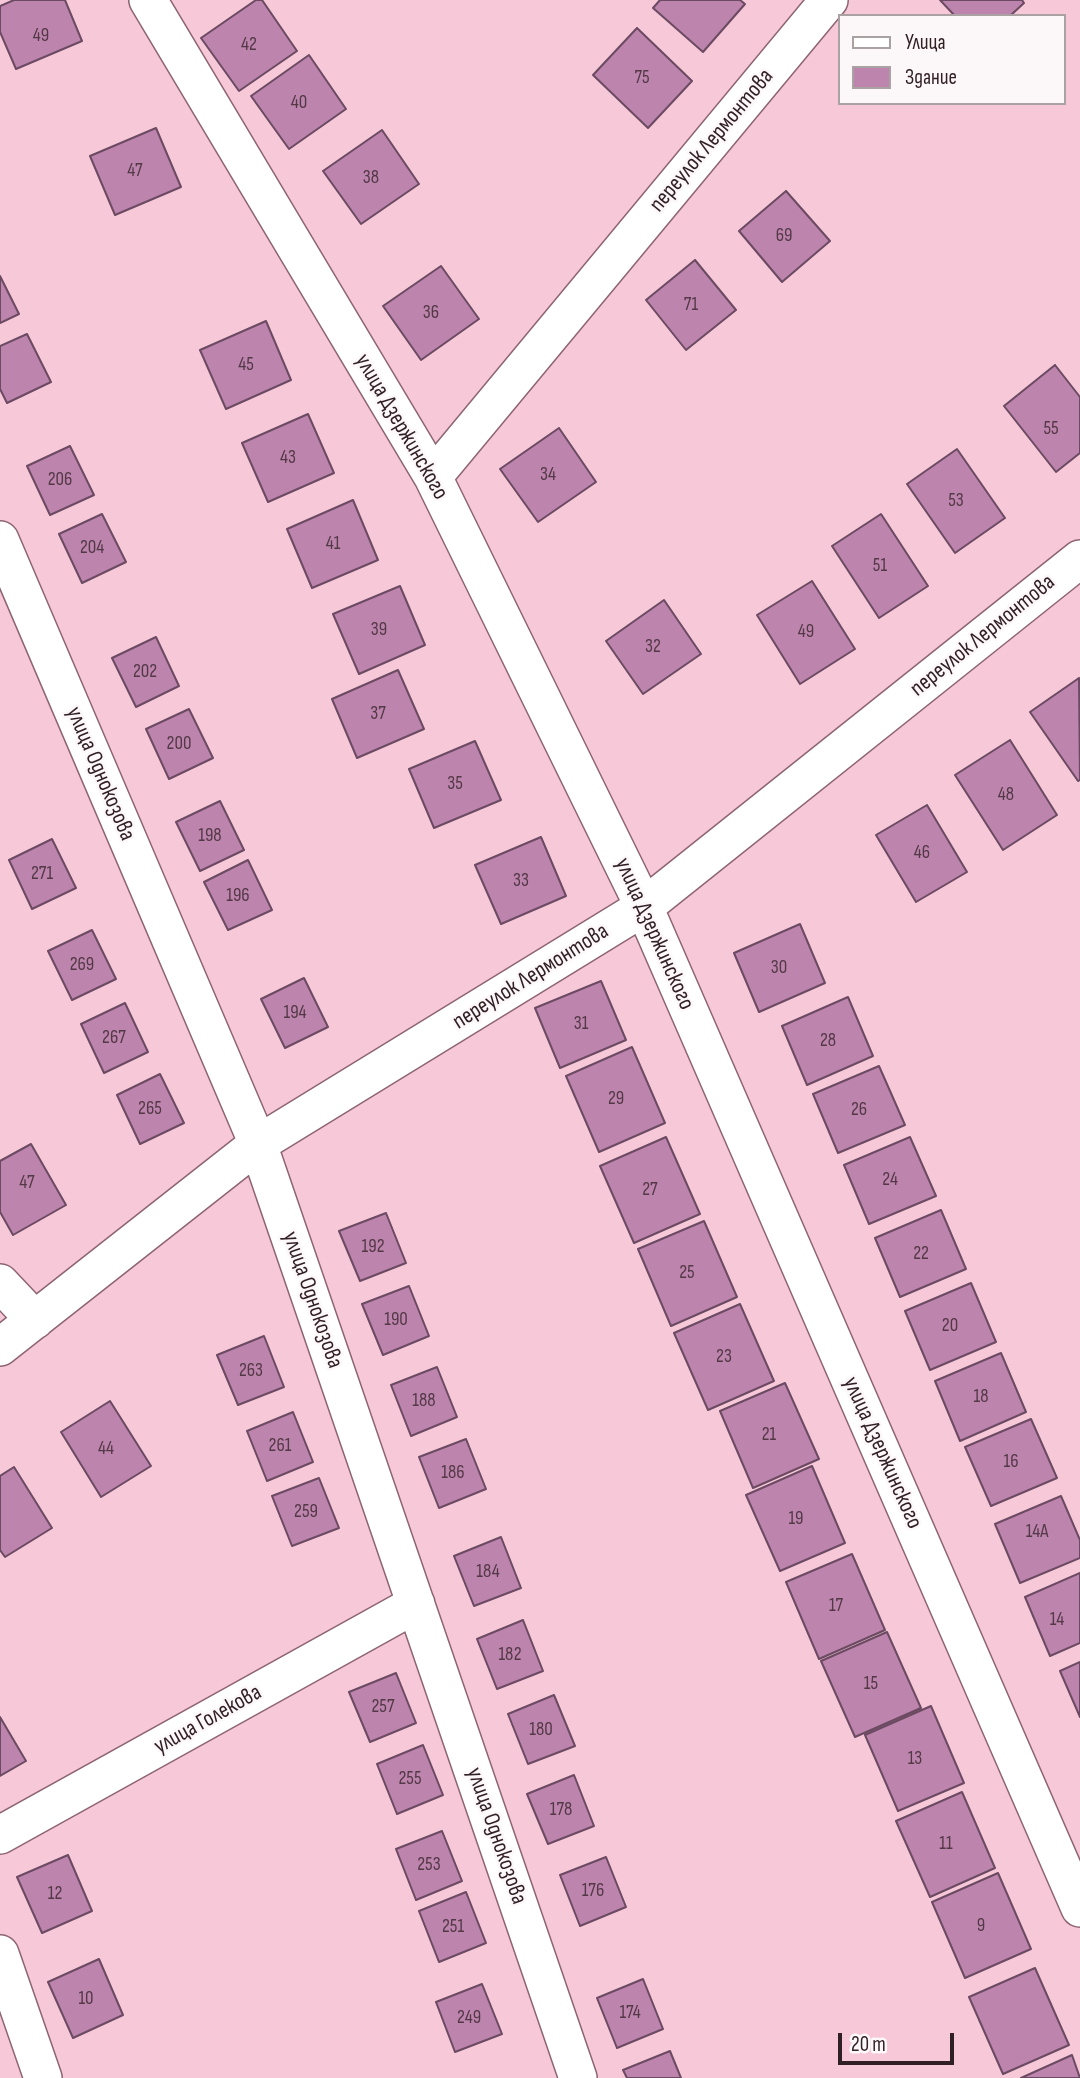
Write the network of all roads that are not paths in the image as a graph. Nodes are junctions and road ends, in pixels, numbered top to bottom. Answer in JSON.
{"nodes":[{"id":1,"x":148,"y":0,"type":"edge"},
{"id":2,"x":829,"y":0,"type":"edge"},
{"id":3,"x":433,"y":477,"type":"junction"},
{"id":4,"x":0,"y":540,"type":"edge"},
{"id":5,"x":1080,"y":559,"type":"edge"},
{"id":6,"x":644,"y":907,"type":"junction"},
{"id":7,"x":258,"y":1144,"type":"junction"},
{"id":8,"x":0,"y":1283,"type":"edge"},
{"id":9,"x":35,"y":1320,"type":"junction"},
{"id":10,"x":0,"y":1348,"type":"edge"},
{"id":11,"x":416,"y":1604,"type":"junction"},
{"id":12,"x":0,"y":1835,"type":"edge"},
{"id":13,"x":1080,"y":1908,"type":"edge"},
{"id":14,"x":0,"y":1954,"type":"edge"},
{"id":15,"x":43,"y":2078,"type":"edge"},
{"id":16,"x":578,"y":2078,"type":"edge"}],
"edges":[{"from":1,"to":3,"type":"street","name":"улица Дзержинского"},
{"from":2,"to":3,"type":"street","name":"переулок Лермонтова"},
{"from":3,"to":6,"type":"street","name":"улица Дзержинского"},
{"from":4,"to":7,"type":"street","name":"улица Однокозова"},
{"from":5,"to":6,"type":"street","name":"переулок Лермонтова"},
{"from":6,"to":7,"type":"street","name":"переулок Лермонтова"},
{"from":6,"to":13,"type":"street","name":"улица Дзержинского"},
{"from":7,"to":9,"type":"street","name":"переулок Лермонтова"},
{"from":7,"to":11,"type":"street","name":"улица Однокозова"},
{"from":8,"to":9,"type":"street"},
{"from":9,"to":10,"type":"street","name":"переулок Лермонтова"},
{"from":11,"to":12,"type":"street","name":"улица Голекова"},
{"from":11,"to":16,"type":"street","name":"улица Однокозова"},
{"from":14,"to":15,"type":"street"}]}
